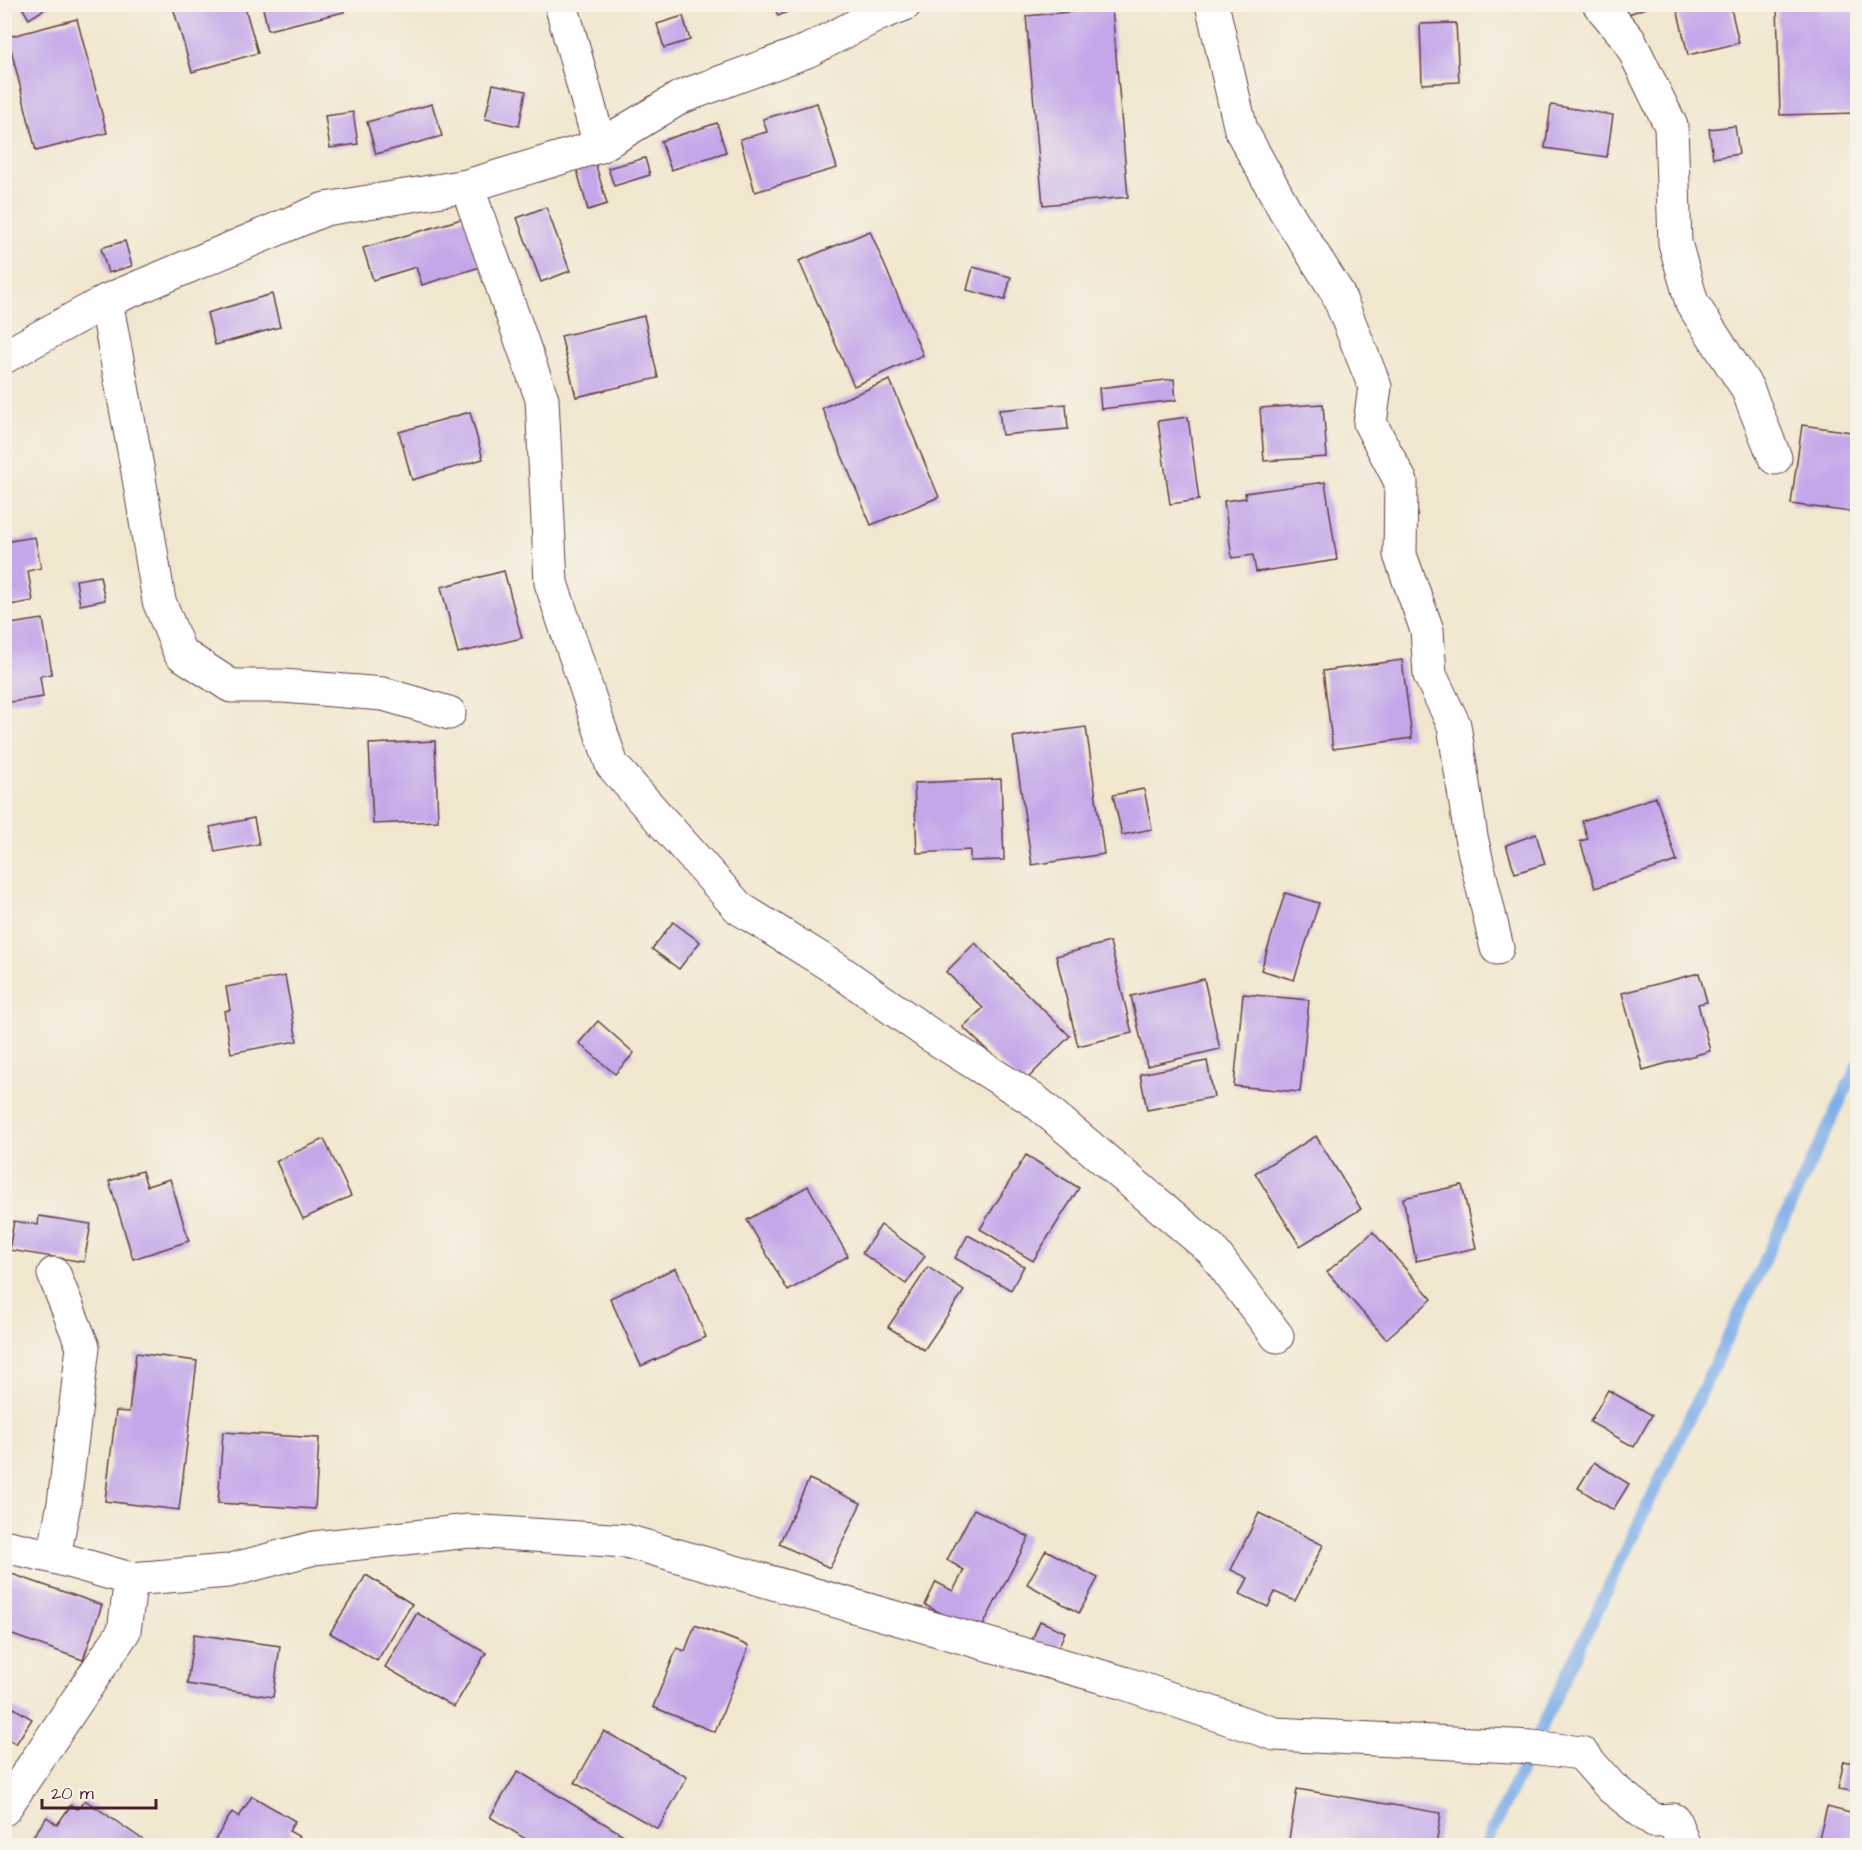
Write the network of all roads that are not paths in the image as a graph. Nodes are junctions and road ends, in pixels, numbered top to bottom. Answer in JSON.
{"nodes":[{"id":1,"x":561,"y":4,"type":"edge"},
{"id":2,"x":1599,"y":4,"type":"edge"},
{"id":3,"x":885,"y":8,"type":"edge"},
{"id":4,"x":1217,"y":10,"type":"edge"},
{"id":5,"x":600,"y":146,"type":"junction"},
{"id":6,"x":467,"y":186,"type":"junction"},
{"id":7,"x":106,"y":301,"type":"junction"},
{"id":8,"x":4,"y":357,"type":"edge"},
{"id":9,"x":1775,"y":458,"type":"dead end"},
{"id":10,"x":449,"y":713,"type":"dead end"},
{"id":11,"x":1497,"y":948,"type":"dead end"},
{"id":12,"x":54,"y":1274,"type":"dead end"},
{"id":13,"x":1277,"y":1336,"type":"dead end"},
{"id":14,"x":4,"y":1546,"type":"edge"},
{"id":15,"x":54,"y":1557,"type":"junction"},
{"id":16,"x":131,"y":1579,"type":"junction"},
{"id":17,"x":4,"y":1809,"type":"edge"},
{"id":18,"x":1684,"y":1845,"type":"edge"}],
"edges":[{"from":1,"to":5,"type":"street"},
{"from":2,"to":9,"type":"street"},
{"from":3,"to":5,"type":"street"},
{"from":4,"to":11,"type":"street"},
{"from":5,"to":6,"type":"street"},
{"from":6,"to":7,"type":"street"},
{"from":6,"to":13,"type":"street"},
{"from":7,"to":8,"type":"street"},
{"from":7,"to":10,"type":"street"},
{"from":12,"to":15,"type":"street"},
{"from":14,"to":15,"type":"street"},
{"from":15,"to":16,"type":"street"},
{"from":16,"to":17,"type":"street"},
{"from":16,"to":18,"type":"street"}]}
